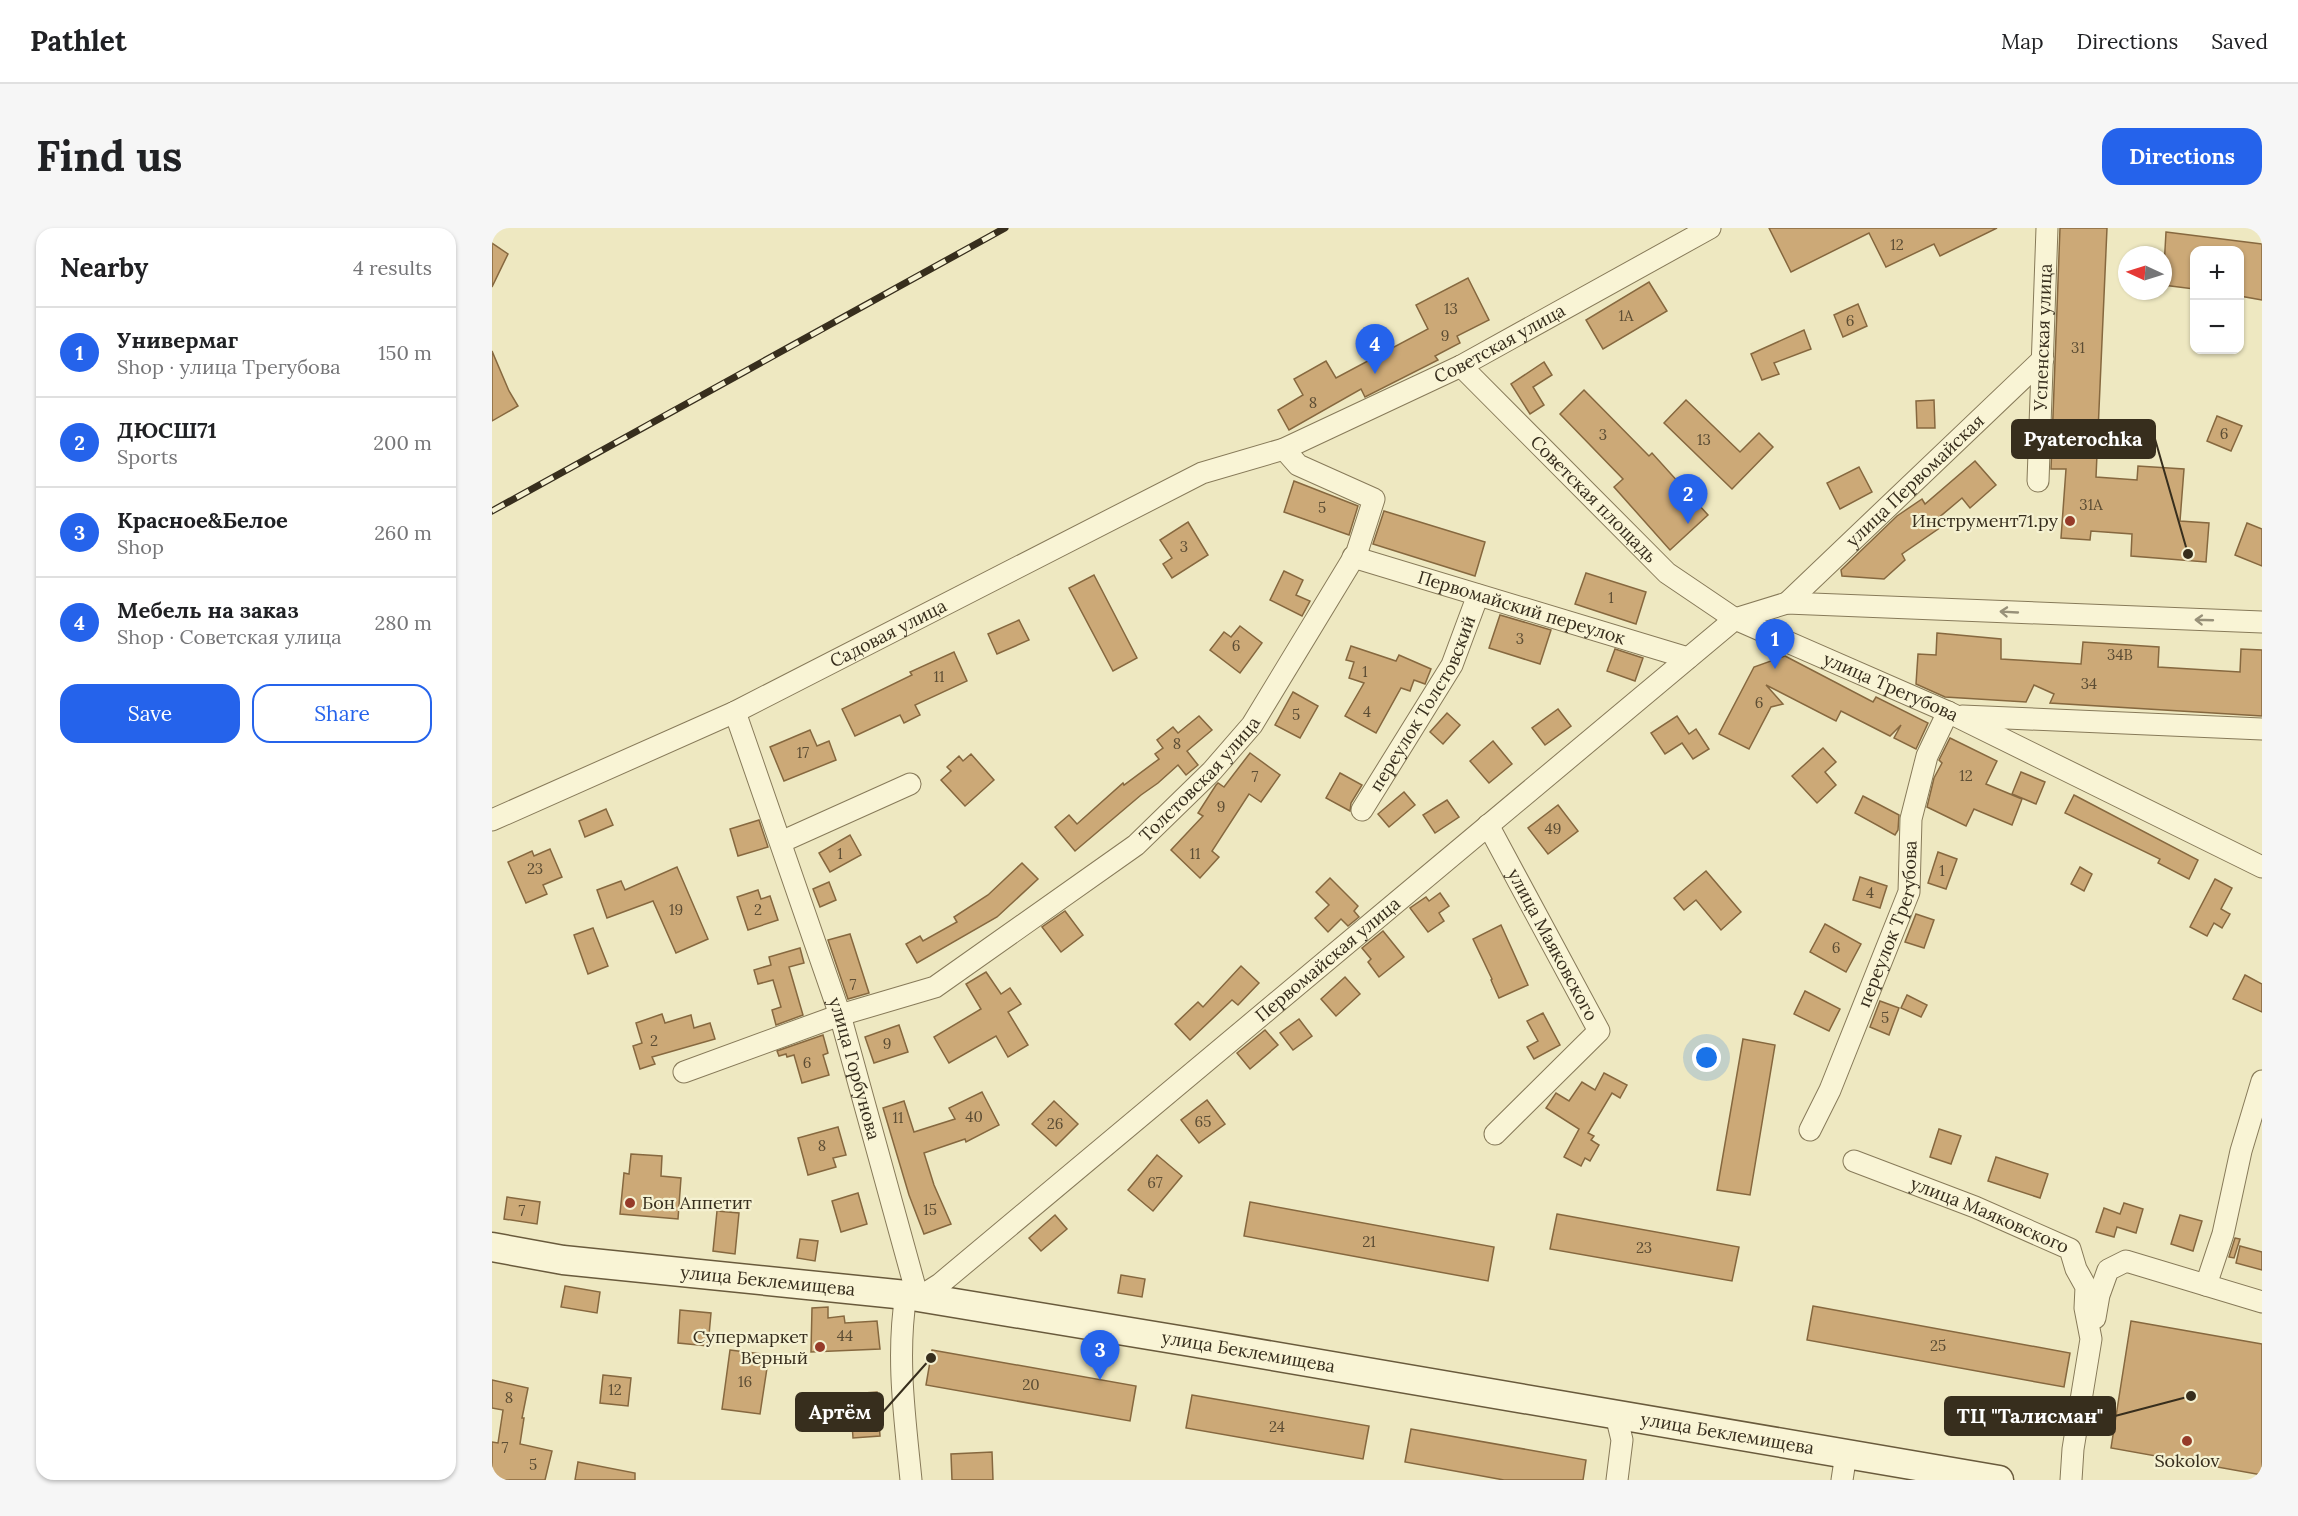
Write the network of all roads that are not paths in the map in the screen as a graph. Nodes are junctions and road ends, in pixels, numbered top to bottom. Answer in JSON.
{"nodes":[{"id":1,"x":1710,"y":228,"type":"edge"},
{"id":2,"x":2047,"y":228,"type":"edge"},
{"id":3,"x":2043,"y":359,"type":"junction"},
{"id":4,"x":1461,"y":366,"type":"junction"},
{"id":5,"x":1284,"y":449,"type":"junction"},
{"id":6,"x":2038,"y":481,"type":"dead end"},
{"id":7,"x":1353,"y":557,"type":"junction"},
{"id":8,"x":1478,"y":595,"type":"junction"},
{"id":9,"x":1786,"y":603,"type":"junction"},
{"id":10,"x":1735,"y":619,"type":"junction"},
{"id":11,"x":2262,"y":622,"type":"edge"},
{"id":12,"x":1688,"y":658,"type":"junction"},
{"id":13,"x":735,"y":712,"type":"junction"},
{"id":14,"x":1952,"y":714,"type":"junction"},
{"id":15,"x":2262,"y":729,"type":"edge"},
{"id":16,"x":910,"y":784,"type":"dead end"},
{"id":17,"x":1362,"y":810,"type":"dead end"},
{"id":18,"x":492,"y":820,"type":"edge"},
{"id":19,"x":1488,"y":825,"type":"junction"},
{"id":20,"x":781,"y":842,"type":"junction"},
{"id":21,"x":2262,"y":867,"type":"edge"},
{"id":22,"x":840,"y":1015,"type":"junction"},
{"id":23,"x":684,"y":1072,"type":"dead end"},
{"id":24,"x":2262,"y":1081,"type":"edge"},
{"id":25,"x":1810,"y":1130,"type":"dead end"},
{"id":26,"x":1495,"y":1134,"type":"dead end"},
{"id":27,"x":1854,"y":1161,"type":"dead end"},
{"id":28,"x":492,"y":1247,"type":"edge"},
{"id":29,"x":2206,"y":1285,"type":"junction"},
{"id":30,"x":912,"y":1297,"type":"junction"},
{"id":31,"x":2262,"y":1302,"type":"edge"},
{"id":32,"x":2091,"y":1339,"type":"junction"},
{"id":33,"x":1616,"y":1415,"type":"junction"},
{"id":34,"x":1844,"y":1467,"type":"edge"},
{"id":35,"x":910,"y":1480,"type":"edge"},
{"id":36,"x":1617,"y":1480,"type":"edge"},
{"id":37,"x":1999,"y":1480,"type":"edge"},
{"id":38,"x":2071,"y":1480,"type":"edge"}],
"edges":[{"from":1,"to":4,"type":"street","name":"Советская улица"},
{"from":2,"to":3,"type":"street","name":"Успенская улица"},
{"from":3,"to":6,"type":"street","name":"Успенская улица"},
{"from":3,"to":9,"type":"street","name":"улица Первомайская"},
{"from":4,"to":5,"type":"street","name":"Советская улица"},
{"from":4,"to":10,"type":"street","name":"Советская площадь"},
{"from":5,"to":7,"type":"street","name":"Толстовская улица"},
{"from":5,"to":13,"type":"street","name":"Садовая улица"},
{"from":7,"to":8,"type":"street","name":"Первомайский переулок"},
{"from":7,"to":22,"type":"street","name":"Толстовская улица"},
{"from":8,"to":12,"type":"street","name":"Первомайский переулок"},
{"from":8,"to":17,"type":"street","name":"переулок Толстовский"},
{"from":9,"to":10,"type":"street"},
{"from":11,"to":9,"type":"street","one_way":true},
{"from":10,"to":12,"type":"street","name":"Первомайская улица"},
{"from":10,"to":14,"type":"street","name":"улица Трегубова"},
{"from":12,"to":19,"type":"street","name":"Первомайская улица"},
{"from":13,"to":18,"type":"street","name":"Садовая улица"},
{"from":13,"to":20,"type":"street","name":"улица Горбунова"},
{"from":14,"to":15,"type":"street"},
{"from":14,"to":21,"type":"street","name":"улица Трегубова"},
{"from":14,"to":25,"type":"street","name":"переулок Трегубова"},
{"from":16,"to":20,"type":"street"},
{"from":19,"to":26,"type":"street","name":"улица Маяковского"},
{"from":19,"to":30,"type":"street","name":"Первомайская улица"},
{"from":20,"to":22,"type":"street","name":"улица Горбунова"},
{"from":22,"to":23,"type":"street","name":"Толстовская улица"},
{"from":22,"to":30,"type":"street","name":"улица Горбунова"},
{"from":24,"to":29,"type":"street"},
{"from":27,"to":32,"type":"street","name":"улица Маяковского"},
{"from":28,"to":30,"type":"main road","name":"улица Беклемищева"},
{"from":29,"to":31,"type":"street","name":"улица Маяковского"},
{"from":29,"to":32,"type":"street","name":"улица Маяковского"},
{"from":30,"to":33,"type":"main road","name":"улица Беклемищева"},
{"from":30,"to":35,"type":"street"},
{"from":32,"to":38,"type":"street","name":"улица Маяковского"},
{"from":33,"to":34,"type":"main road","name":"улица Беклемищева"},
{"from":33,"to":36,"type":"street"},
{"from":34,"to":37,"type":"main road","name":"улица Беклемищева"}]}
